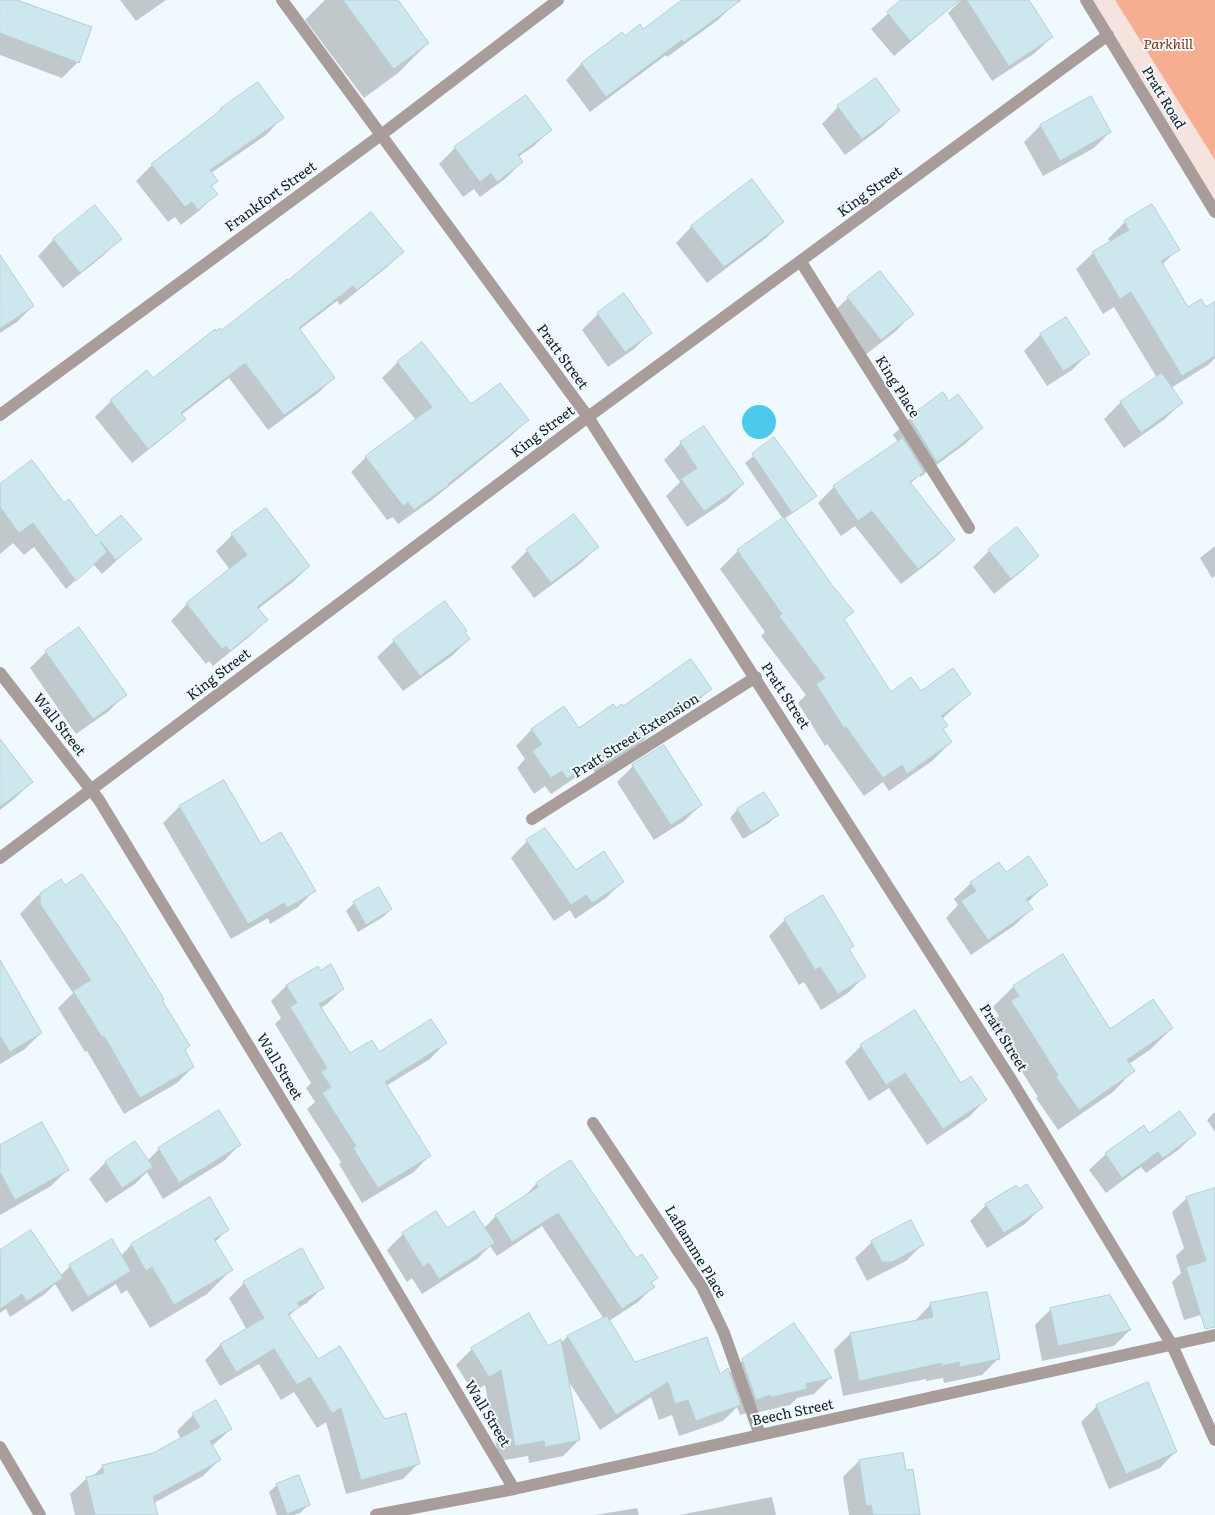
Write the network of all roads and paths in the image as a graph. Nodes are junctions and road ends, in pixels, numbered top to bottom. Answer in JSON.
{"nodes":[{"id":1,"x":282,"y":0,"type":"edge"},
{"id":2,"x":558,"y":0,"type":"edge"},
{"id":3,"x":1086,"y":0,"type":"edge"},
{"id":4,"x":1108,"y":35,"type":"junction"},
{"id":5,"x":381,"y":135,"type":"junction"},
{"id":6,"x":1215,"y":212,"type":"edge"},
{"id":7,"x":801,"y":262,"type":"junction"},
{"id":8,"x":0,"y":415,"type":"edge"},
{"id":9,"x":588,"y":417,"type":"junction"},
{"id":10,"x":969,"y":528,"type":"dead end"},
{"id":11,"x":0,"y":674,"type":"edge"},
{"id":12,"x":756,"y":677,"type":"junction"},
{"id":13,"x":91,"y":790,"type":"junction"},
{"id":14,"x":532,"y":820,"type":"dead end"},
{"id":15,"x":0,"y":858,"type":"edge"},
{"id":16,"x":593,"y":1123,"type":"dead end"},
{"id":17,"x":1215,"y":1335,"type":"edge"},
{"id":18,"x":1172,"y":1345,"type":"junction"},
{"id":19,"x":760,"y":1435,"type":"junction"},
{"id":20,"x":1215,"y":1440,"type":"edge"},
{"id":21,"x":0,"y":1447,"type":"edge"},
{"id":22,"x":514,"y":1489,"type":"junction"},
{"id":23,"x":40,"y":1515,"type":"edge"},
{"id":24,"x":376,"y":1515,"type":"edge"}],
"edges":[{"from":1,"to":5,"type":"street","name":"Pratt Street"},
{"from":2,"to":5,"type":"street","name":"Frankfort Street"},
{"from":3,"to":4,"type":"street","name":"Pratt Road"},
{"from":4,"to":6,"type":"street","name":"Pratt Road"},
{"from":4,"to":7,"type":"street","name":"King Street"},
{"from":5,"to":8,"type":"street","name":"Frankfort Street"},
{"from":5,"to":9,"type":"street","name":"Pratt Street"},
{"from":7,"to":9,"type":"street","name":"King Street"},
{"from":7,"to":10,"type":"street","name":"King Place"},
{"from":9,"to":12,"type":"street","name":"Pratt Street"},
{"from":9,"to":13,"type":"street","name":"King Street"},
{"from":11,"to":13,"type":"street","name":"Wall Street"},
{"from":12,"to":14,"type":"street","name":"Pratt Street Extension"},
{"from":12,"to":18,"type":"street","name":"Pratt Street"},
{"from":13,"to":15,"type":"street","name":"King Street"},
{"from":13,"to":22,"type":"street","name":"Wall Street"},
{"from":16,"to":19,"type":"street","name":"Laflamme Place"},
{"from":17,"to":18,"type":"street","name":"Beech Street"},
{"from":18,"to":19,"type":"street","name":"Beech Street"},
{"from":18,"to":20,"type":"street","name":"Pratt Street"},
{"from":19,"to":22,"type":"street","name":"Beech Street"},
{"from":21,"to":23,"type":"street"},
{"from":22,"to":24,"type":"street","name":"Beech Street"}]}
